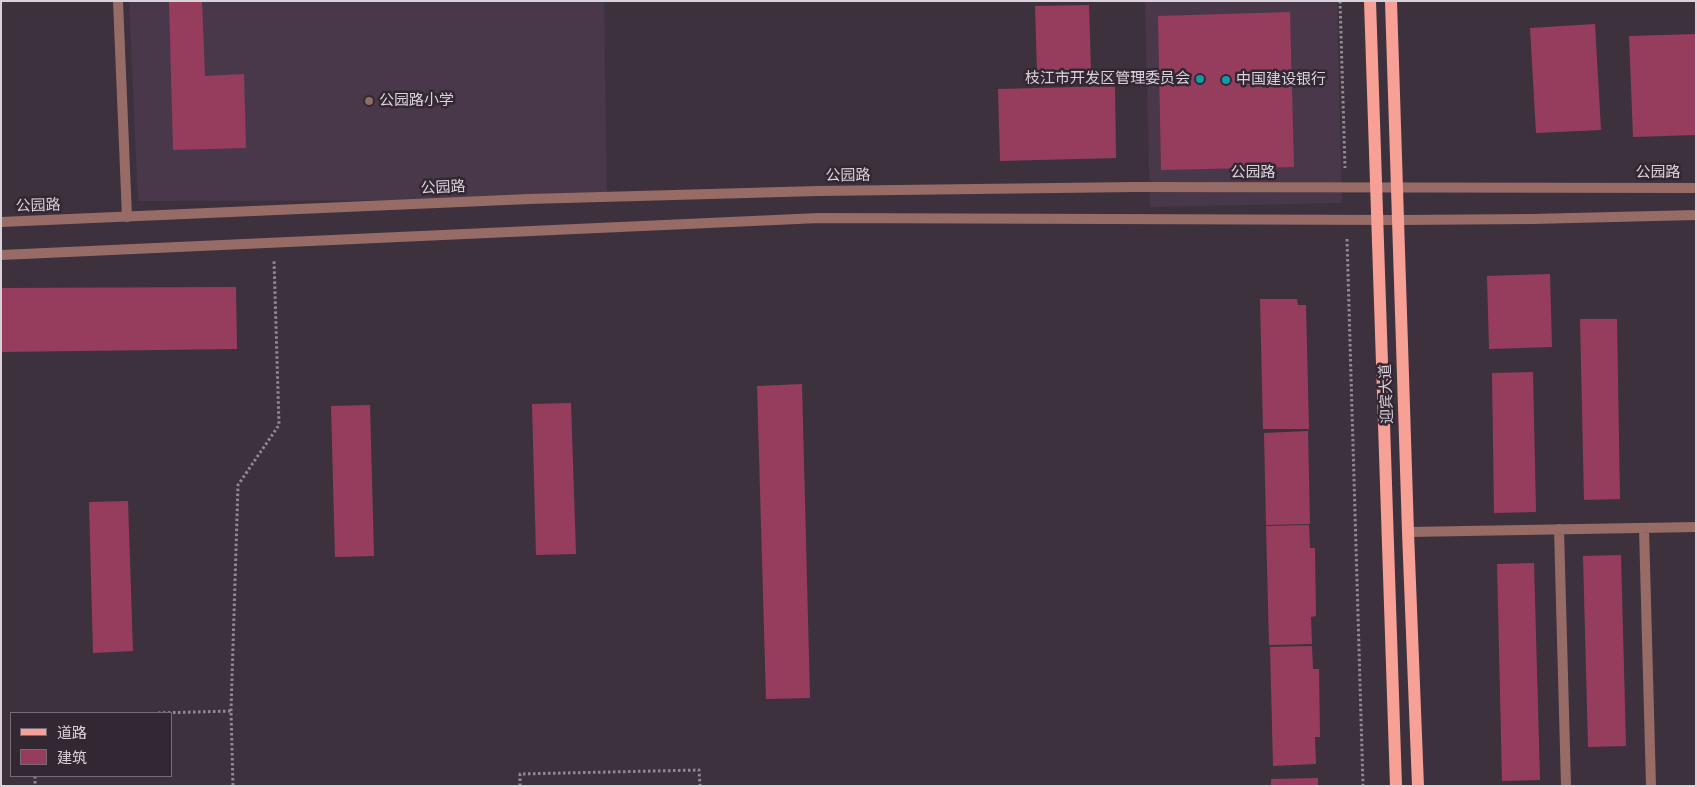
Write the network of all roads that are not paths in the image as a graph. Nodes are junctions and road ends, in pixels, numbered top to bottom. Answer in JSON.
{"nodes":[{"id":1,"x":118,"y":1,"type":"edge"},
{"id":2,"x":1370,"y":1,"type":"edge"},
{"id":3,"x":1391,"y":1,"type":"edge"},
{"id":4,"x":1376,"y":188,"type":"junction"},
{"id":5,"x":1397,"y":188,"type":"junction"},
{"id":6,"x":1696,"y":188,"type":"edge"},
{"id":7,"x":1696,"y":215,"type":"edge"},
{"id":8,"x":127,"y":217,"type":"junction"},
{"id":9,"x":1378,"y":220,"type":"junction"},
{"id":10,"x":1398,"y":220,"type":"junction"},
{"id":11,"x":1,"y":222,"type":"edge"},
{"id":12,"x":1,"y":255,"type":"edge"},
{"id":13,"x":1696,"y":527,"type":"edge"},
{"id":14,"x":1644,"y":528,"type":"junction"},
{"id":15,"x":1559,"y":529,"type":"junction"},
{"id":16,"x":1408,"y":532,"type":"junction"},
{"id":17,"x":1396,"y":786,"type":"edge"},
{"id":18,"x":1418,"y":786,"type":"edge"},
{"id":19,"x":1566,"y":786,"type":"edge"},
{"id":20,"x":1651,"y":786,"type":"edge"}],
"edges":[{"from":1,"to":8,"type":"street"},
{"from":2,"to":4,"type":"main road","name":"迎宾大道"},
{"from":3,"to":5,"type":"main road","name":"迎宾大道"},
{"from":4,"to":5,"type":"street","name":"公园路"},
{"from":4,"to":8,"type":"street","name":"公园路"},
{"from":4,"to":9,"type":"main road","name":"迎宾大道"},
{"from":5,"to":6,"type":"street","name":"公园路"},
{"from":5,"to":10,"type":"main road","name":"迎宾大道"},
{"from":7,"to":10,"type":"street"},
{"from":8,"to":11,"type":"street","name":"公园路"},
{"from":9,"to":10,"type":"street"},
{"from":9,"to":12,"type":"street"},
{"from":9,"to":17,"type":"main road","name":"迎宾大道"},
{"from":10,"to":16,"type":"main road","name":"迎宾大道"},
{"from":13,"to":14,"type":"street"},
{"from":14,"to":15,"type":"street"},
{"from":14,"to":20,"type":"street"},
{"from":15,"to":16,"type":"street"},
{"from":15,"to":19,"type":"street"},
{"from":16,"to":18,"type":"main road","name":"迎宾大道"}]}
